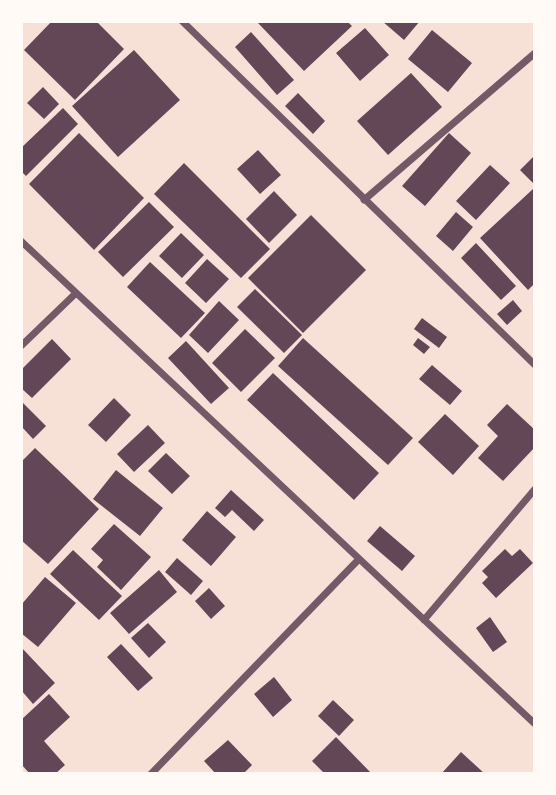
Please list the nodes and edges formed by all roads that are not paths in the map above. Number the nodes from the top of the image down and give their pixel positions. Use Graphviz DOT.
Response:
graph roads {
  1 [pos="182,21"];
  2 [pos="535,53"];
  3 [pos="364,200"];
  4 [pos="21,241"];
  5 [pos="75,294"];
  6 [pos="21,346"];
  7 [pos="535,365"];
  8 [pos="535,489"];
  9 [pos="359,559"];
  10 [pos="424,620"];
  11 [pos="535,724"];
  12 [pos="151,774"];
  1 -- 3 [label="street"];
  2 -- 3 [label="street"];
  3 -- 7 [label="street"];
  4 -- 5 [label="street"];
  5 -- 6 [label="street"];
  5 -- 9 [label="street"];
  8 -- 10 [label="street"];
  9 -- 10 [label="street"];
  9 -- 12 [label="street"];
  10 -- 11 [label="street"];
}
